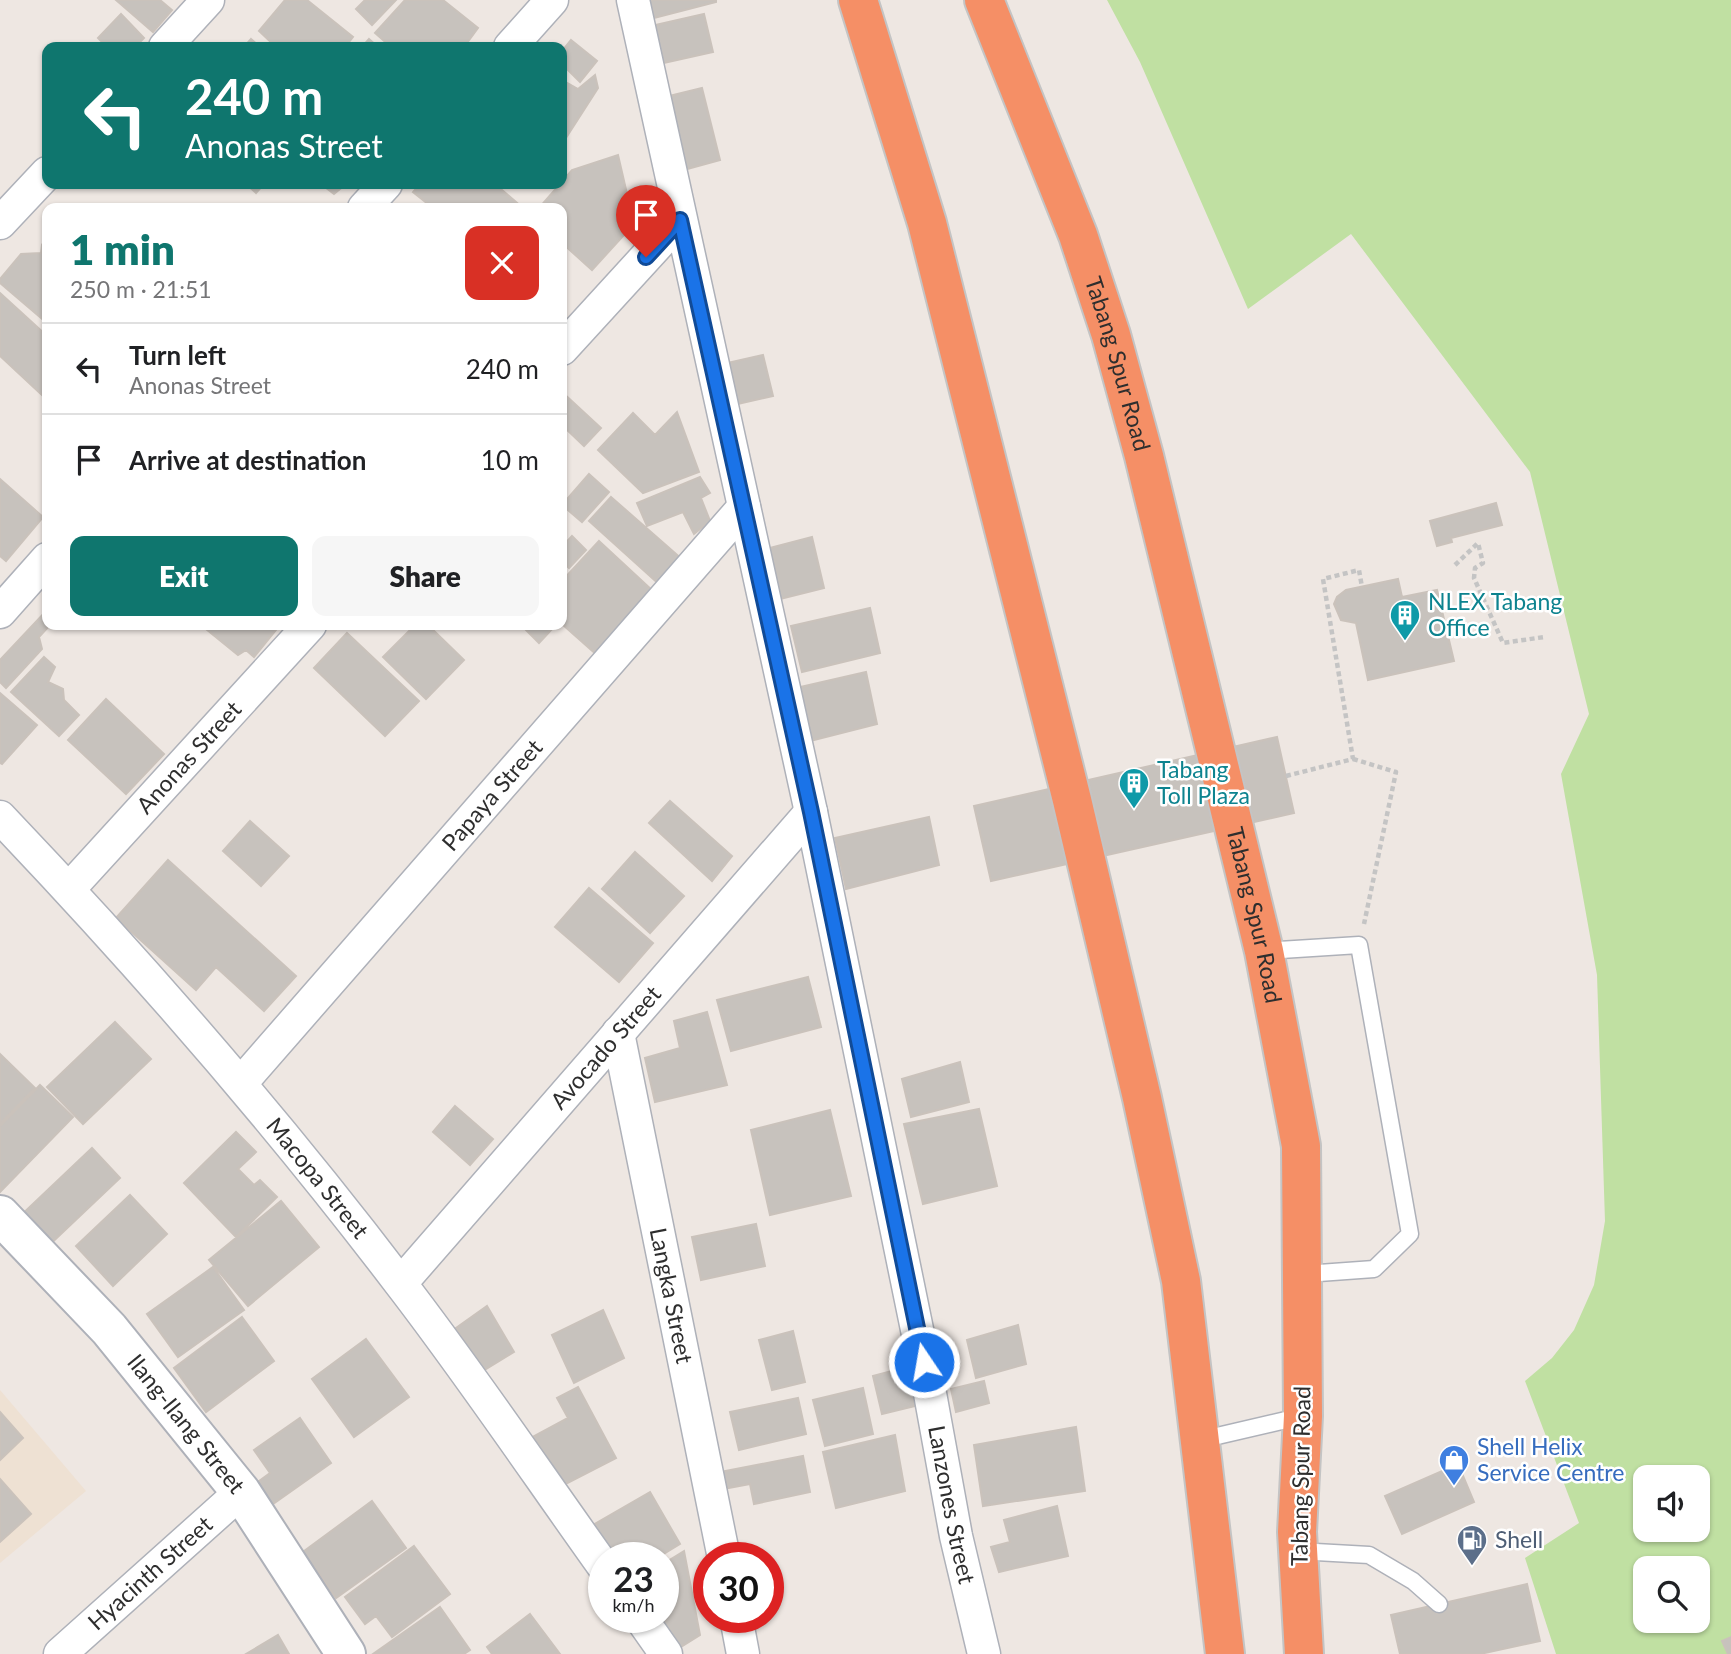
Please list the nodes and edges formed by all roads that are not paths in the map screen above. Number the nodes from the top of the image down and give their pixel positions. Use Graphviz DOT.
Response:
graph roads {
  1 [pos="208,0"];
  2 [pos="552,0"];
  3 [pos="633,0"];
  4 [pos="858,0"];
  5 [pos="984,0"];
  6 [pos="170,42"];
  7 [pos="514,42"];
  8 [pos="42,178"];
  9 [pos="381,189"];
  10 [pos="369,203"];
  11 [pos="680,220"];
  12 [pos="0,223"];
  13 [pos="567,344"];
  14 [pos="744,507"];
  15 [pos="42,565"];
  16 [pos="0,612"];
  17 [pos="305,630"];
  18 [pos="811,812"];
  19 [pos="0,817"];
  20 [pos="69,889"];
  21 [pos="1264,951"];
  22 [pos="618,1032"];
  23 [pos="241,1083"];
  24 [pos="0,1215"];
  25 [pos="1304,1274"];
  26 [pos="401,1283"];
  27 [pos="1303,1416"];
  28 [pos="1200,1440"];
  29 [pos="241,1492"];
  30 [pos="721,1542"];
  31 [pos="588,1545"];
  32 [pos="1298,1551"];
  33 [pos="1439,1604"];
  34 [pos="651,1633"];
  35 [pos="739,1633"];
  36 [pos="60,1654"];
  37 [pos="346,1654"];
  38 [pos="666,1654"];
  39 [pos="744,1654"];
  40 [pos="984,1654"];
  41 [pos="1225,1654"];
  42 [pos="1304,1654"];
  1 -- 6 [label="street"];
  2 -- 7 [label="street"];
  3 -- 11 [label="street, Lanzones Street"];
  4 -- 28 [label="highway"];
  5 -- 21 [label="highway, Tabang Spur Road"];
  8 -- 12 [label="street"];
  9 -- 10 [label="street"];
  11 -- 13 [label="street"];
  11 -- 14 [label="street, Lanzones Street"];
  14 -- 18 [label="street, Lanzones Street"];
  14 -- 23 [label="street, Papaya Street"];
  15 -- 16 [label="street"];
  17 -- 20 [label="street, Anonas Street"];
  18 -- 22 [label="street, Avocado Street"];
  18 -- 40 [label="street, Lanzones Street"];
  19 -- 20 [label="street, Macopa Street"];
  20 -- 23 [label="street, Macopa Street"];
  21 -- 25 [label="highway, Tabang Spur Road"];
  21 -- 25 [label="lane"];
  22 -- 26 [label="street, Avocado Street"];
  22 -- 30 [label="street, Langka Street"];
  23 -- 26 [label="street, Macopa Street"];
  24 -- 29 [label="street, Ilang-Ilang Street"];
  25 -- 27 [label="highway, Tabang Spur Road"];
  26 -- 31 [label="street, Macopa Street"];
  27 -- 28 [label="lane"];
  27 -- 32 [label="highway, Tabang Spur Road"];
  28 -- 41 [label="highway"];
  29 -- 36 [label="street, Hyacinth Street"];
  29 -- 37 [label="street, Ilang-Ilang Street"];
  32 -- 33 [label="lane"];
  32 -- 42 [label="highway, Tabang Spur Road"];
  34 -- 38 [label="street"];
  35 -- 39 [label="street"];
}
